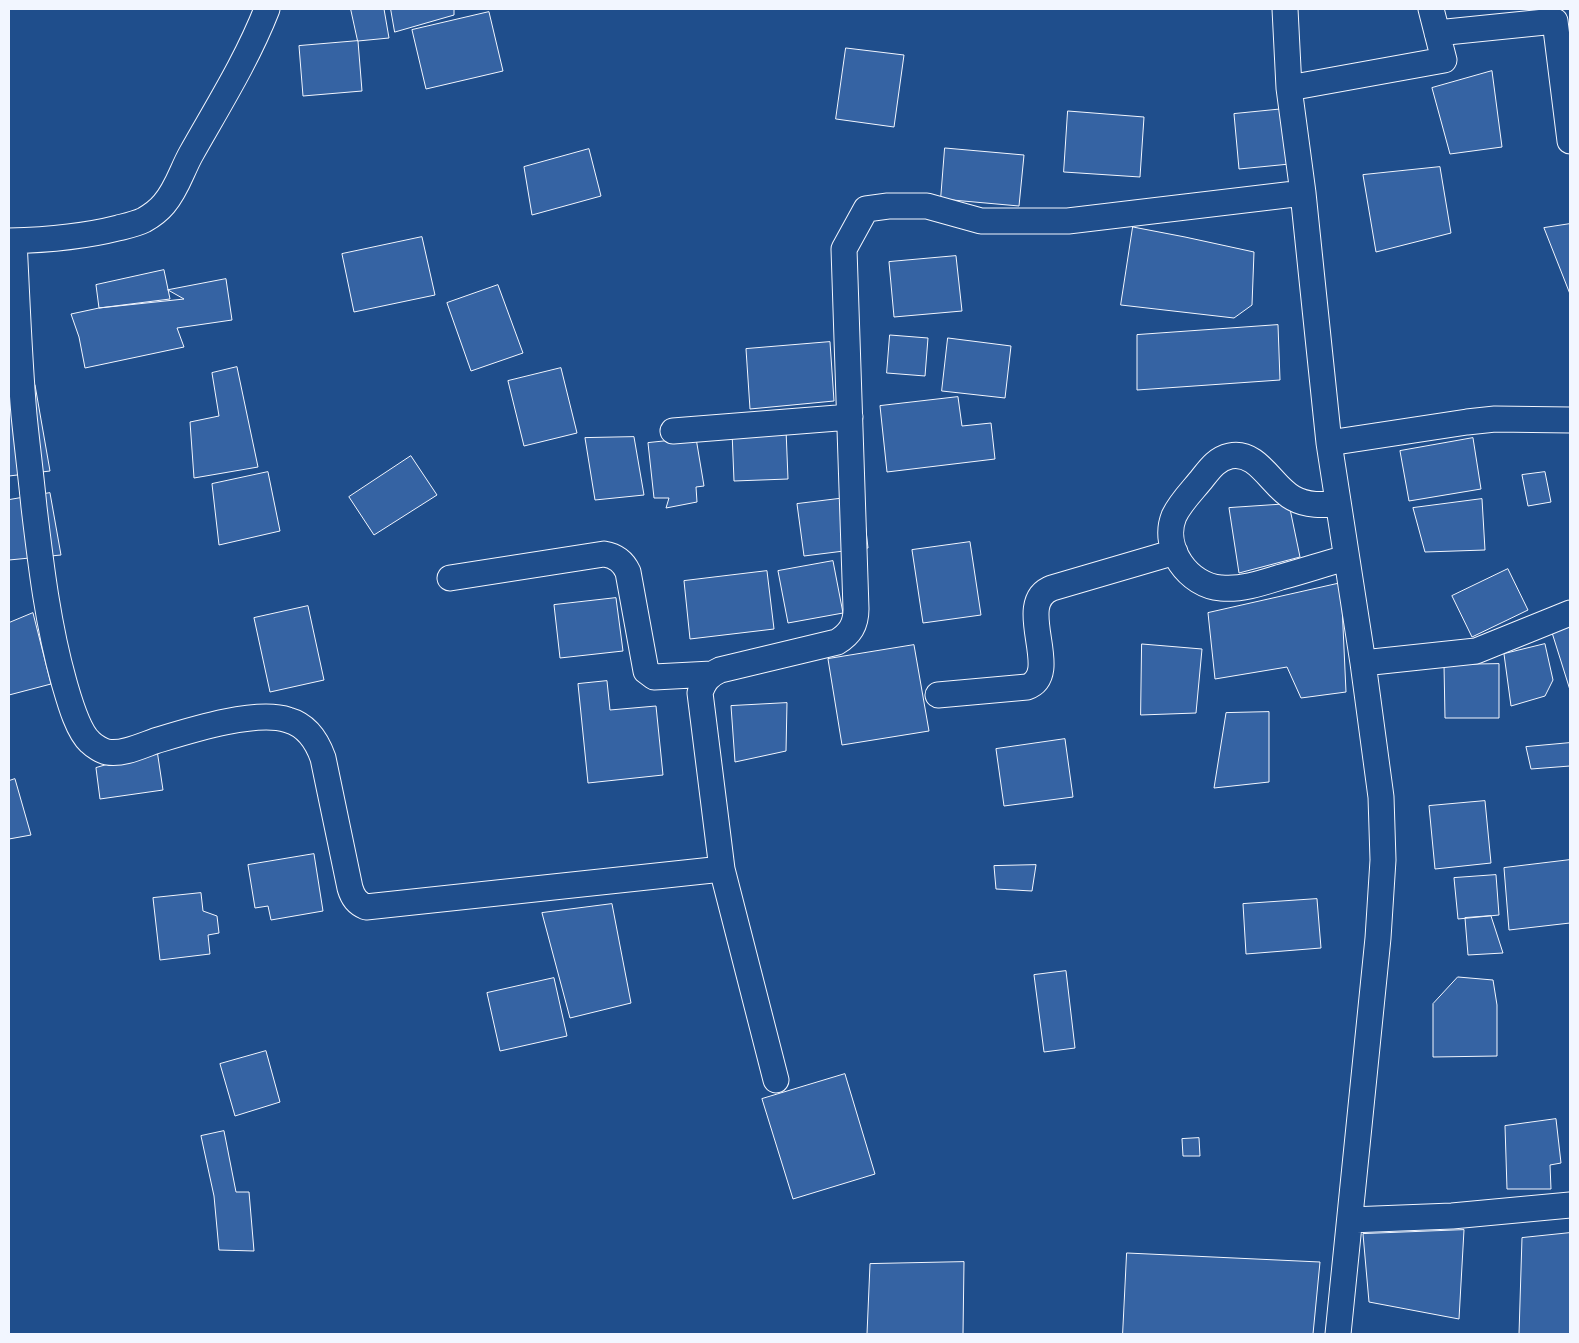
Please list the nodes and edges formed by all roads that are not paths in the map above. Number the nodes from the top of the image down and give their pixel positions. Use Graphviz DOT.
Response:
graph roads {
  1 [pos="266,9"];
  2 [pos="1284,9"];
  3 [pos="1431,9"];
  4 [pos="1563,20"];
  5 [pos="1437,33"];
  6 [pos="1289,88"];
  7 [pos="1570,141"];
  8 [pos="1303,193"];
  9 [pos="11,241"];
  10 [pos="850,417"];
  11 [pos="1570,420"];
  12 [pos="673,431"];
  13 [pos="1329,443"];
  14 [pos="1338,504"];
  15 [pos="1175,552"];
  16 [pos="1346,558"];
  17 [pos="450,578"];
  18 [pos="1570,613"];
  19 [pos="1363,663"];
  20 [pos="712,674"];
  21 [pos="938,695"];
  22 [pos="722,870"];
  23 [pos="776,1080"];
  24 [pos="1570,1205"];
  25 [pos="1350,1220"];
  26 [pos="1338,1334"];
  1 -- 9 [label="street"];
  2 -- 6 [label="street"];
  3 -- 5 [label="street"];
  4 -- 5 [label="street"];
  4 -- 7 [label="street"];
  5 -- 6 [label="street"];
  6 -- 8 [label="street"];
  8 -- 10 [label="street"];
  8 -- 13 [label="street"];
  9 -- 22 [label="street"];
  10 -- 12 [label="street"];
  10 -- 20 [label="street"];
  11 -- 13 [label="street"];
  13 -- 14 [label="street"];
  14 -- 15 [label="street"];
  14 -- 16 [label="street"];
  15 -- 16 [label="street"];
  15 -- 21 [label="street"];
  16 -- 19 [label="street"];
  17 -- 20 [label="street"];
  18 -- 19 [label="street"];
  19 -- 25 [label="street"];
  20 -- 22 [label="street"];
  22 -- 23 [label="street"];
  24 -- 25 [label="street"];
  25 -- 26 [label="street"];
}
